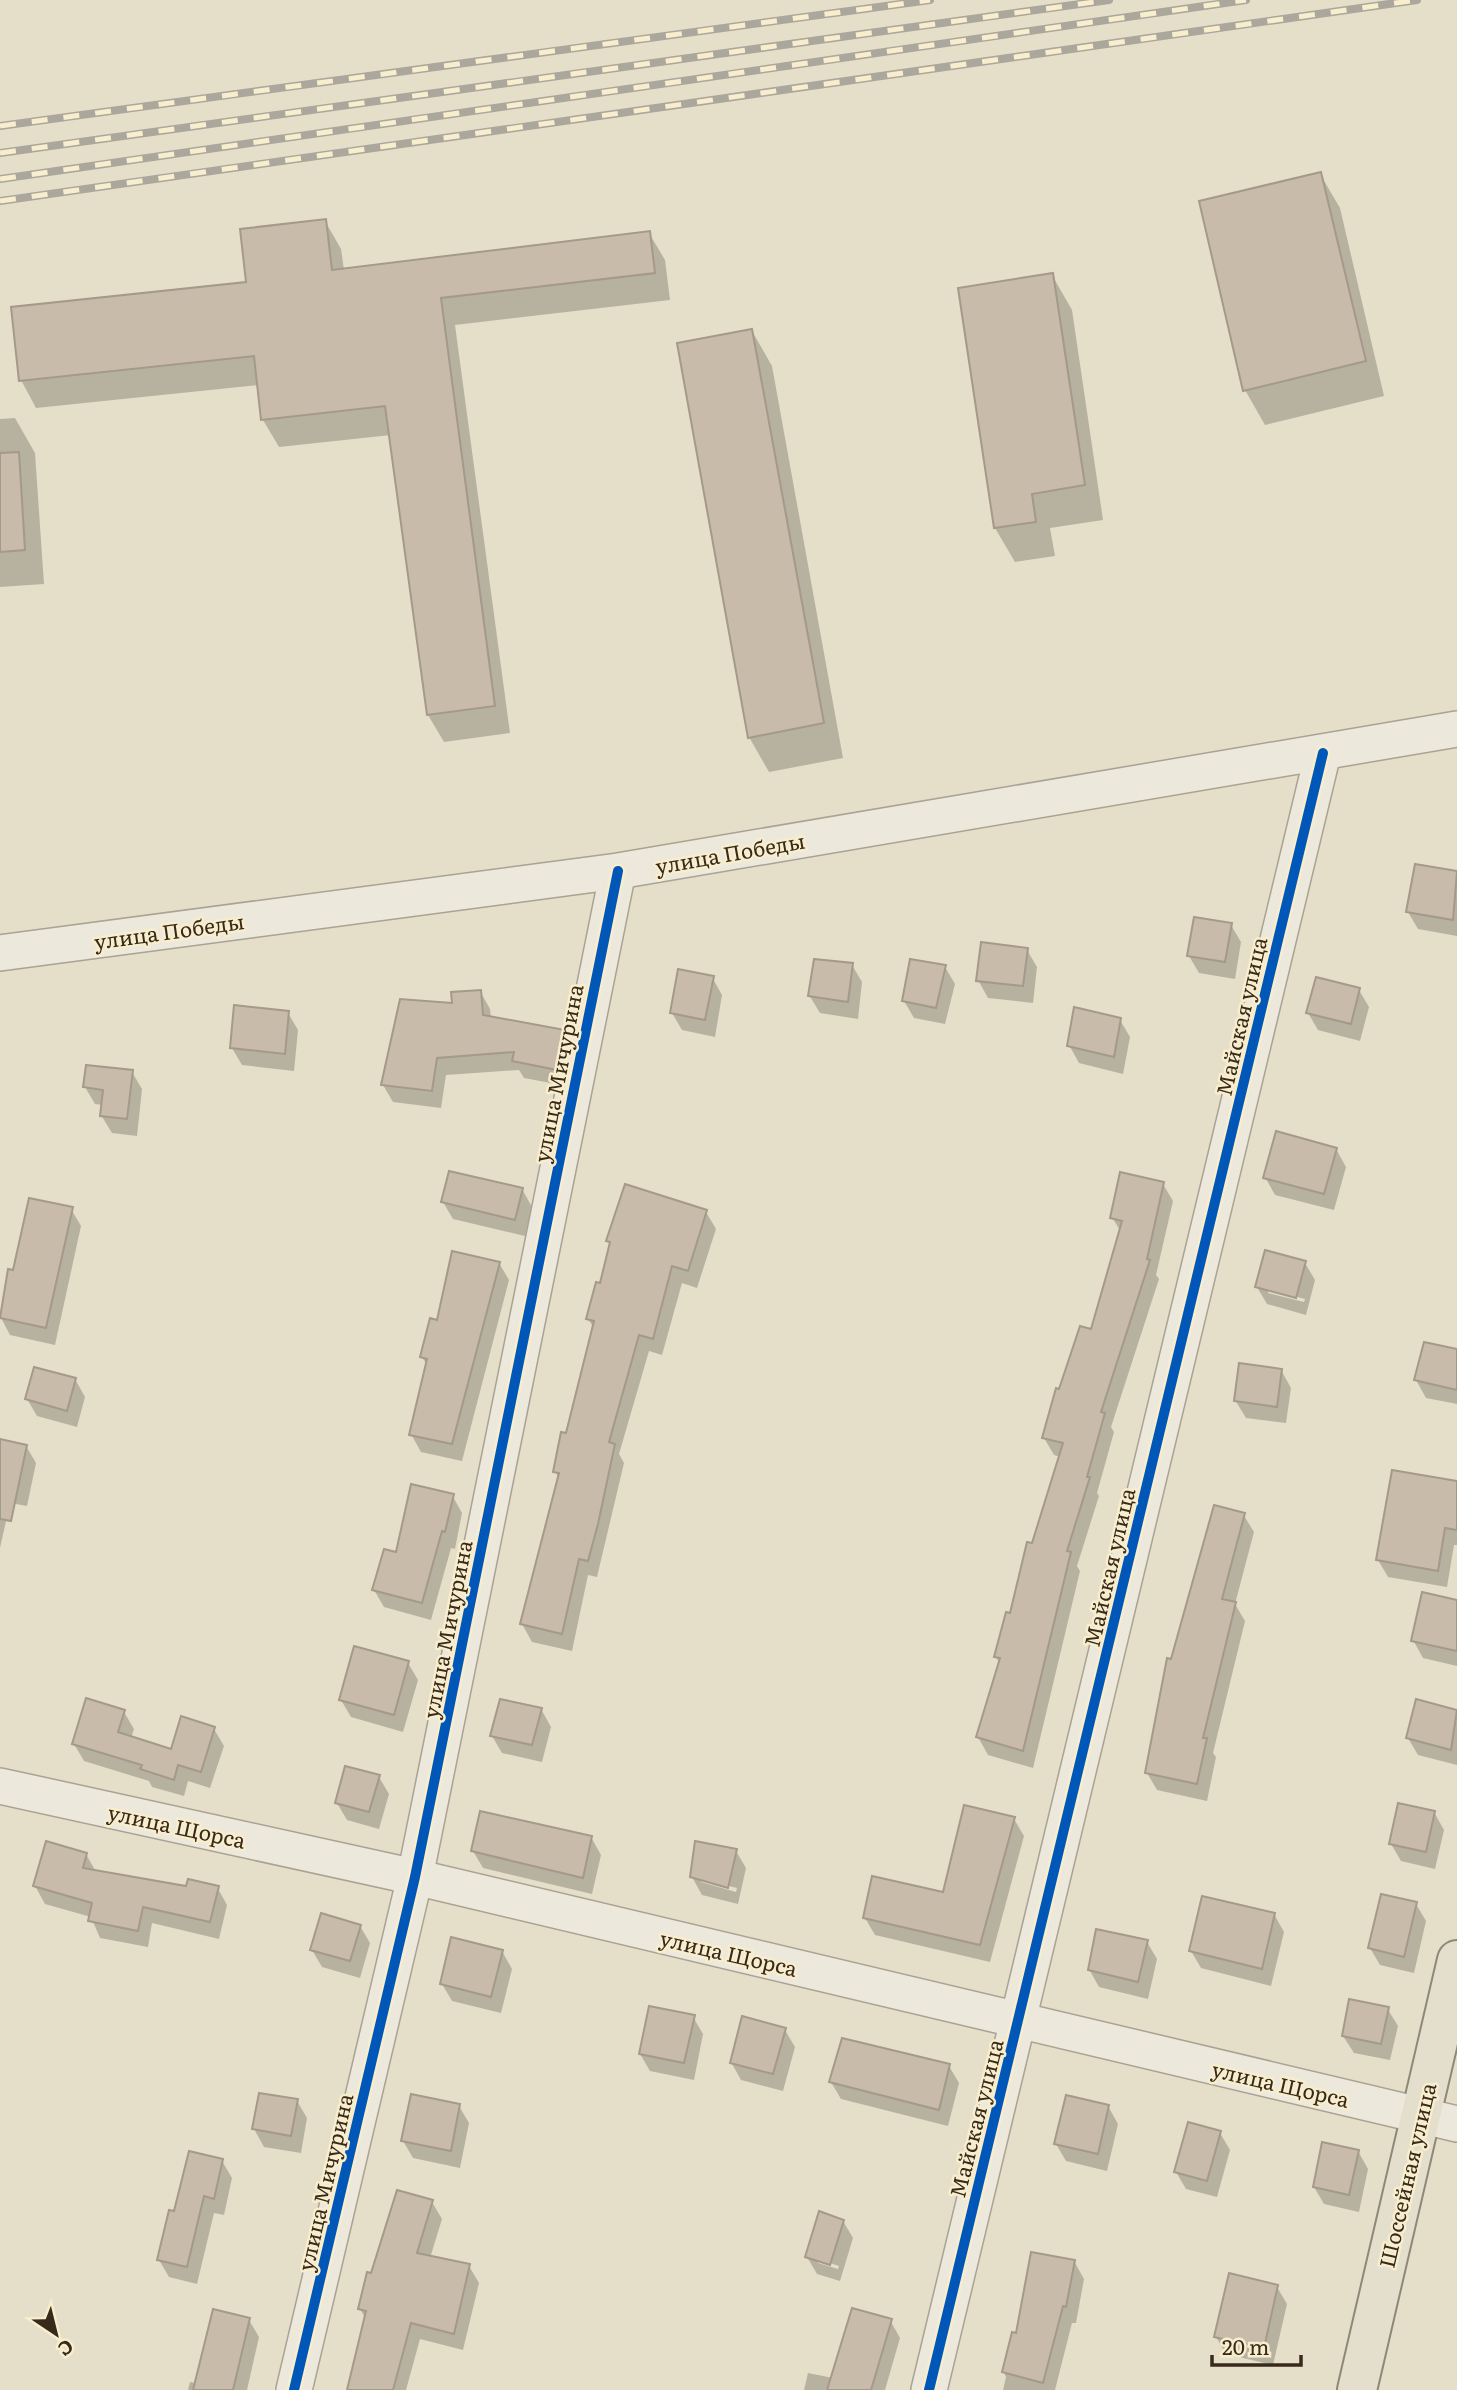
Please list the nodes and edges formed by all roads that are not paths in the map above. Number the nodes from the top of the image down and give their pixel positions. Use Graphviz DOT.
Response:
graph roads {
  1 [pos="1457,729"];
  2 [pos="1323,753"];
  3 [pos="618,871"];
  4 [pos="2,959"];
  5 [pos="0,1786"];
  6 [pos="415,1877"];
  7 [pos="1457,1960"];
  8 [pos="1018,2022"];
  9 [pos="1419,2116"];
  10 [pos="1457,2124"];
  11 [pos="294,2390"];
  12 [pos="929,2390"];
  13 [pos="1356,2390"];
  1 -- 2 [label="street, улица Победы"];
  2 -- 3 [label="street, улица Победы"];
  2 -- 8 [label="street, Майская улица"];
  3 -- 4 [label="street, улица Победы"];
  3 -- 6 [label="street, улица Мичурина"];
  5 -- 6 [label="street, улица Щорса"];
  6 -- 8 [label="street, улица Щорса"];
  6 -- 11 [label="street, улица Мичурина"];
  7 -- 9 [label="main road, Шоссейная улица"];
  8 -- 9 [label="street, улица Щорса"];
  8 -- 12 [label="street, Майская улица"];
  9 -- 10 [label="street, улица Щорса"];
  9 -- 13 [label="main road, Шоссейная улица"];
}
